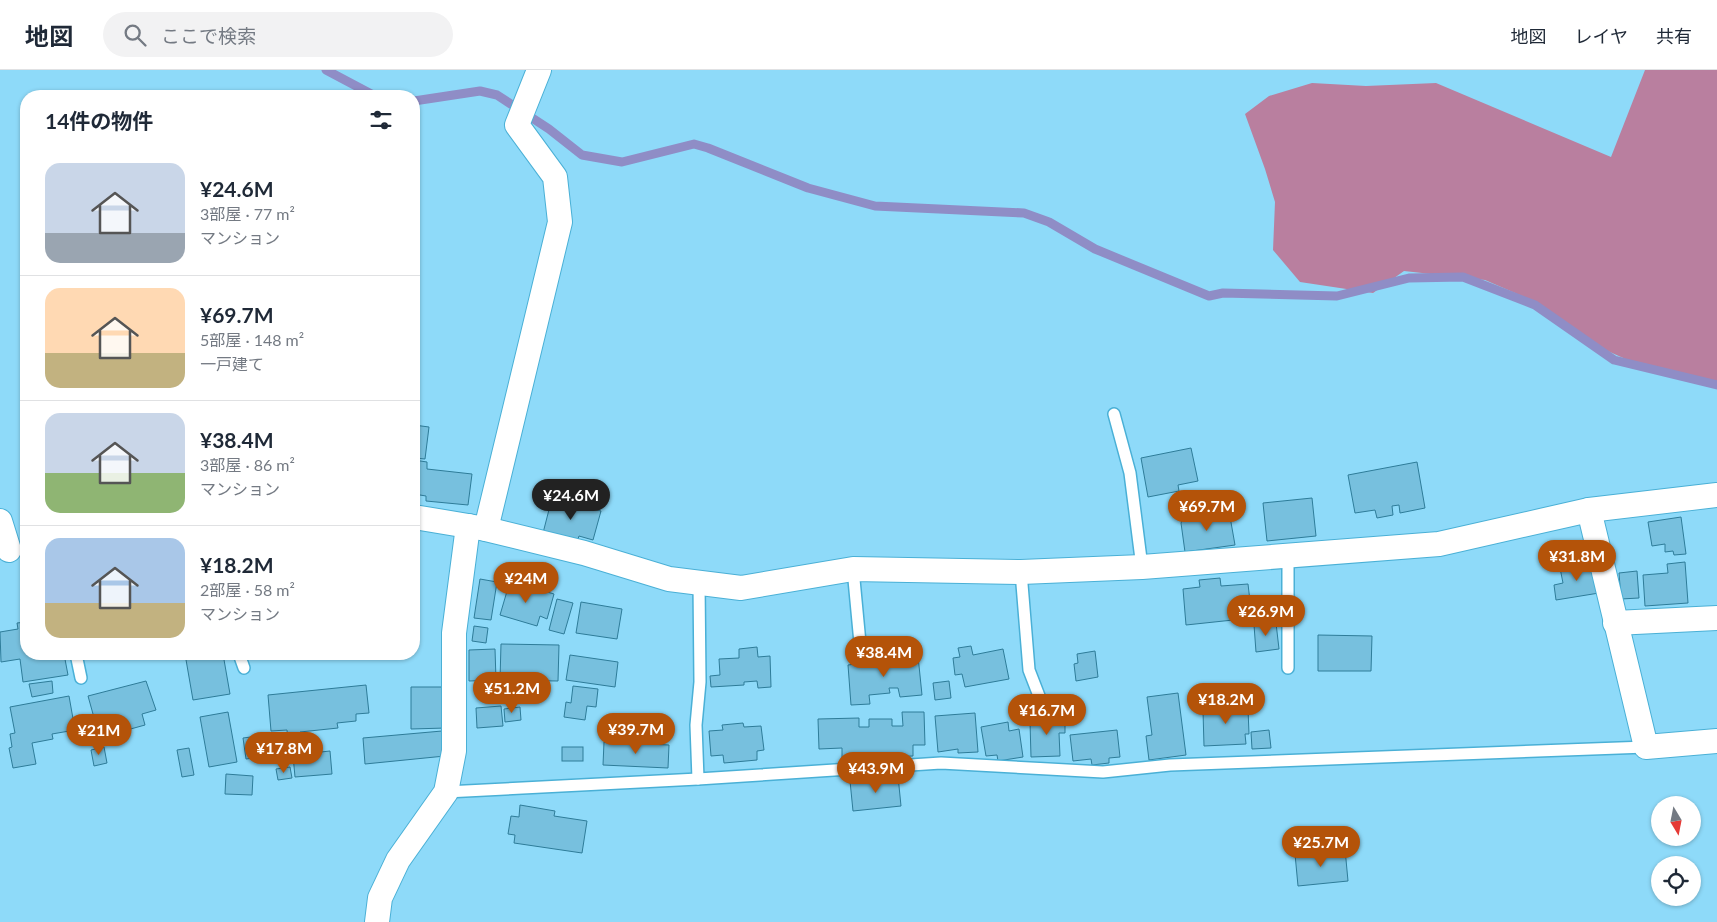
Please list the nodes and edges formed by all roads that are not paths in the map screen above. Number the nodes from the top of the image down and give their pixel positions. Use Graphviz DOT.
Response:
graph roads {
  1 [pos="539,70"];
  2 [pos="1114,414"];
  3 [pos="1717,495"];
  4 [pos="1589,510"];
  5 [pos="420,518"];
  6 [pos="0,521"];
  7 [pos="477,528"];
  8 [pos="12,549"];
  9 [pos="1288,555"];
  10 [pos="1142,568"];
  11 [pos="853,569"];
  12 [pos="1021,572"];
  13 [pos="699,582"];
  14 [pos="1717,618"];
  15 [pos="1615,623"];
  16 [pos="860,643"];
  17 [pos="77,660"];
  18 [pos="241,660"];
  19 [pos="244,668"];
  20 [pos="1288,668"];
  21 [pos="81,678"];
  22 [pos="1041,702"];
  23 [pos="1717,741"];
  24 [pos="1646,747"];
  25 [pos="698,779"];
  26 [pos="446,792"];
  27 [pos="378,922"];
  1 -- 7 [label="street"];
  2 -- 10 [label="lane"];
  3 -- 4 [label="street"];
  4 -- 9 [label="street"];
  4 -- 15 [label="street"];
  5 -- 7 [label="street"];
  6 -- 8 [label="street"];
  7 -- 13 [label="street"];
  7 -- 26 [label="street"];
  9 -- 10 [label="street"];
  9 -- 20 [label="lane"];
  10 -- 12 [label="street"];
  11 -- 12 [label="street"];
  11 -- 13 [label="street"];
  11 -- 16 [label="lane"];
  12 -- 22 [label="lane"];
  13 -- 25 [label="lane"];
  14 -- 15 [label="street"];
  15 -- 24 [label="street"];
  17 -- 21 [label="lane"];
  18 -- 19 [label="lane"];
  23 -- 24 [label="street"];
  24 -- 25 [label="lane"];
  25 -- 26 [label="lane"];
  26 -- 27 [label="street"];
}
